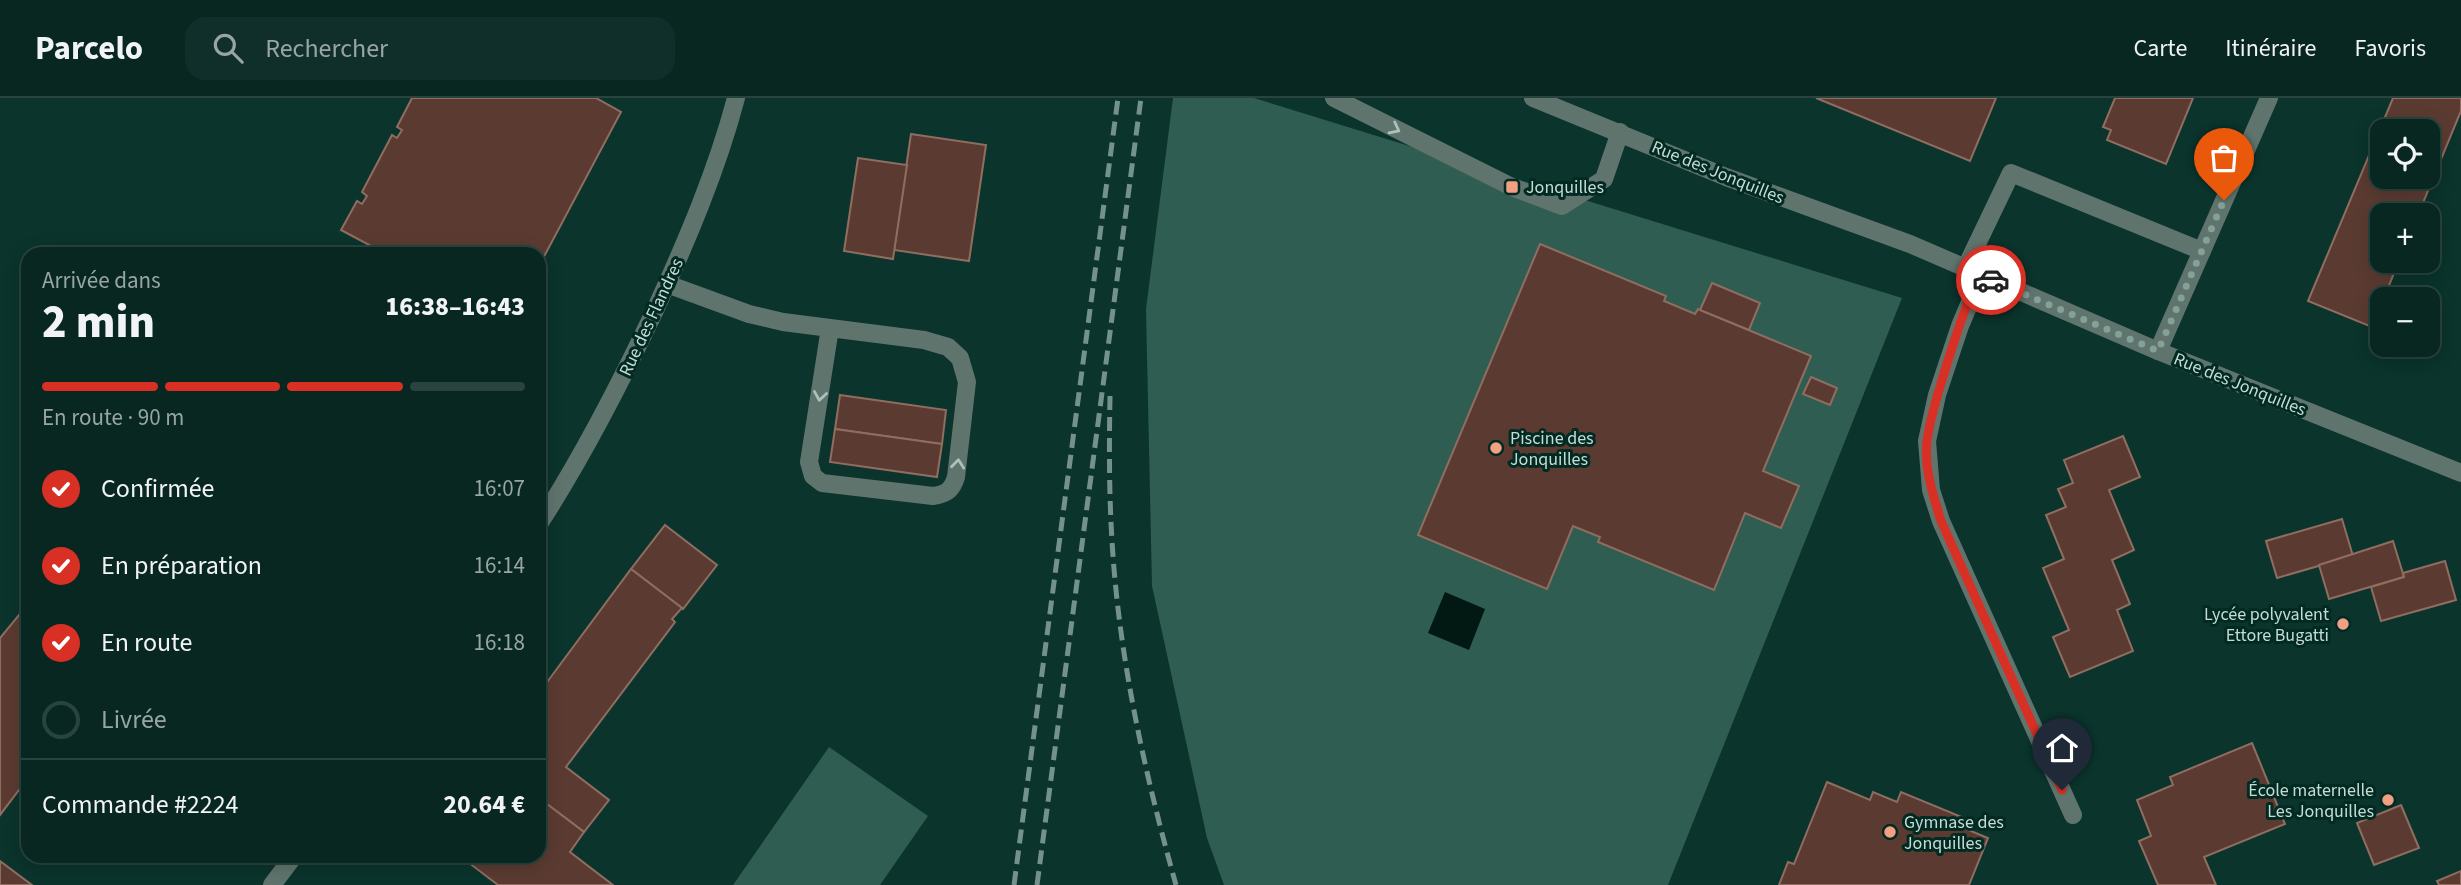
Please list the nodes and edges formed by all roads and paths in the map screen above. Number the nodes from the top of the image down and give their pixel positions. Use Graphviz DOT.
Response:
graph roads {
  1 [pos="736,98"];
  2 [pos="1334,98"];
  3 [pos="1533,98"];
  4 [pos="2269,98"];
  5 [pos="1620,132"];
  6 [pos="2202,251"];
  7 [pos="1973,272"];
  8 [pos="667,284"];
  9 [pos="830,328"];
  10 [pos="2158,351"];
  11 [pos="2461,473"];
  12 [pos="546,513"];
  13 [pos="2073,815"];
  14 [pos="289,863"];
  15 [pos="272,885"];
  1 -- 8 [label="street, Rue des Flandres"];
  2 -- 5 [label="street, one-way"];
  3 -- 5 [label="street, Rue des Jonquilles"];
  4 -- 6 [label="street"];
  5 -- 7 [label="street, Rue des Jonquilles"];
  6 -- 7 [label="street"];
  6 -- 10 [label="street"];
  7 -- 10 [label="street, Rue des Jonquilles"];
  7 -- 13 [label="street"];
  8 -- 9 [label="street"];
  8 -- 12 [label="street, Rue des Flandres"];
  9 -- 9 [label="street, one-way"];
  10 -- 11 [label="street, Rue des Jonquilles"];
  14 -- 15 [label="street"];
}
